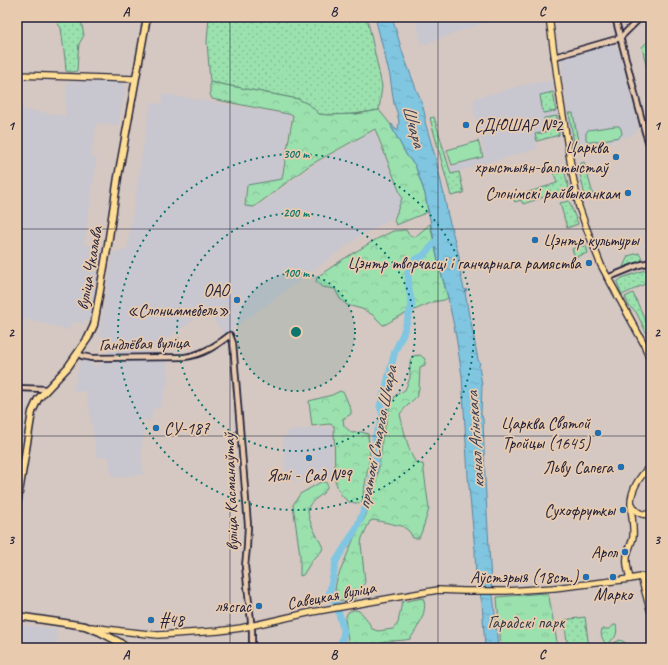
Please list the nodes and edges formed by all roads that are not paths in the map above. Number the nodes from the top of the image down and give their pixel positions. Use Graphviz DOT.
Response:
graph roads {
  1 [pos="147,17"];
  2 [pos="550,17"];
  3 [pos="615,17"];
  4 [pos="641,17"];
  5 [pos="620,38"];
  6 [pos="554,57"];
  7 [pos="17,75"];
  8 [pos="135,79"];
  9 [pos="651,150"];
  10 [pos="651,262"];
  11 [pos="607,278"];
  12 [pos="230,335"];
  13 [pos="78,353"];
  14 [pos="651,363"];
  15 [pos="17,388"];
  16 [pos="47,389"];
  17 [pos="651,465"];
  18 [pos="631,502"];
  19 [pos="17,505"];
  20 [pos="651,514"];
  21 [pos="651,575"];
  22 [pos="641,577"];
  23 [pos="630,579"];
  24 [pos="651,613"];
  25 [pos="17,616"];
  26 [pos="251,625"];
  27 [pos="85,626"];
  28 [pos="121,631"];
  29 [pos="119,642"];
  30 [pos="127,648"];
  31 [pos="252,648"];
  1 -- 8 [label="highway, вуліца Чкалава"];
  2 -- 6 [label="main road"];
  3 -- 5 [label="street"];
  4 -- 5 [label="street"];
  5 -- 6 [label="street"];
  5 -- 9 [label="street"];
  6 -- 11 [label="main road"];
  7 -- 8 [label="main road"];
  8 -- 13 [label="highway, вуліца Чкалава"];
  10 -- 11 [label="street"];
  11 -- 14 [label="main road"];
  12 -- 13 [label="street, Гандлёвая вуліца"];
  12 -- 26 [label="street, вуліца Касманаўтаў"];
  13 -- 16 [label="highway, вуліца Чкалава"];
  15 -- 16 [label="street"];
  16 -- 19 [label="highway, вуліца Чкалава"];
  17 -- 18 [label="main road"];
  18 -- 20 [label="main road"];
  18 -- 23 [label="main road"];
  21 -- 22 [label="main road, Савецкая вуліца"];
  22 -- 23 [label="main road, Савецкая вуліца"];
  22 -- 24 [label="main road"];
  23 -- 26 [label="main road, Савецкая вуліца"];
  25 -- 27 [label="highway, Савецкая вуліца"];
  26 -- 28 [label="main road, Савецкая вуліца"];
  26 -- 31 [label="street, вуліца Касманаўтаў"];
  27 -- 28 [label="main road, Савецкая вуліца"];
  27 -- 29 [label="highway"];
  28 -- 29 [label="main road"];
  29 -- 30 [label="highway"];
}
